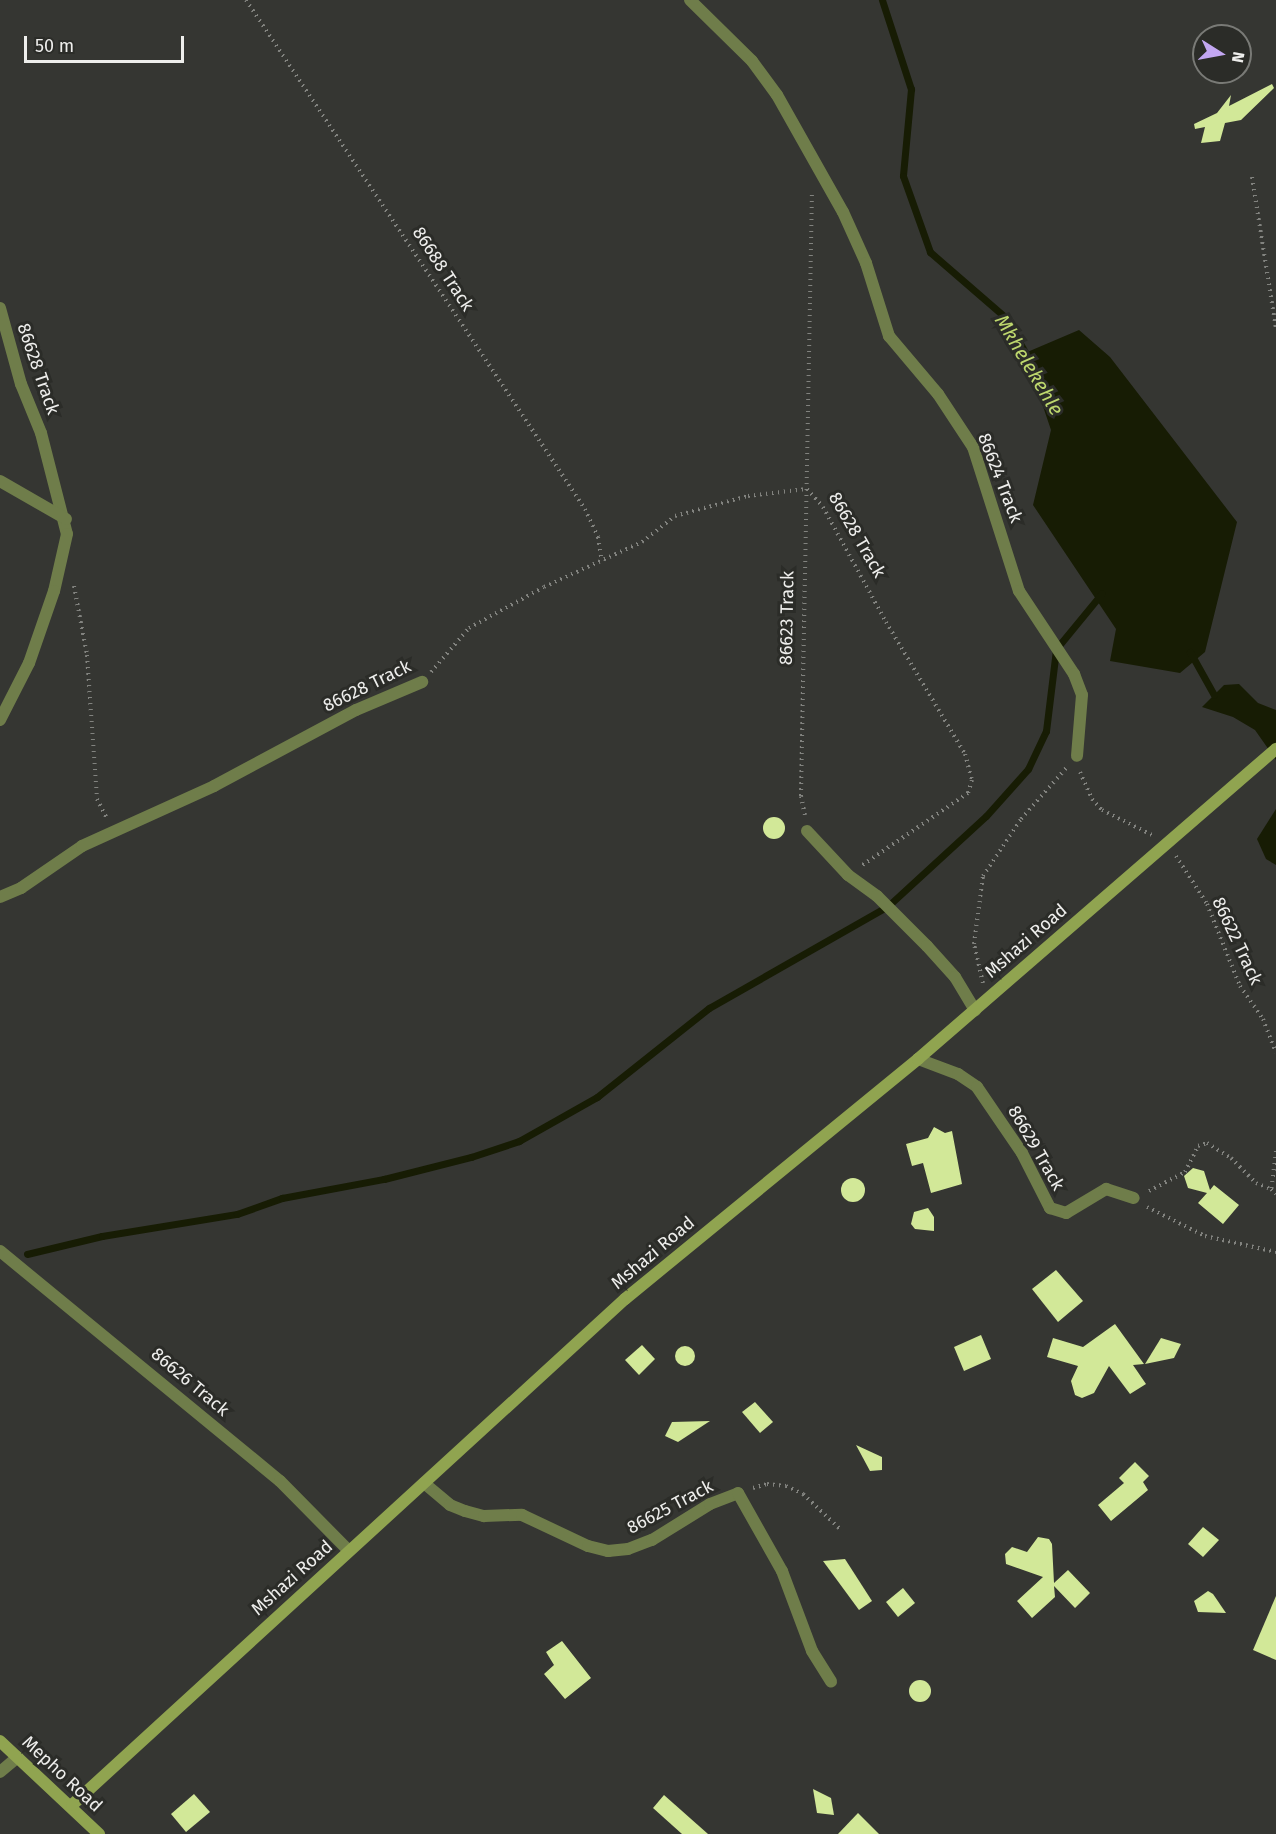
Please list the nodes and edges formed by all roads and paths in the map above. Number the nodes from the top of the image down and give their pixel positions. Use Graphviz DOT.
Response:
graph roads {
  1 [pos="246,0"];
  2 [pos="690,0"];
  3 [pos="812,159"];
  4 [pos="1252,177"];
  5 [pos="0,308"];
  6 [pos="1276,328"];
  7 [pos="0,481"];
  8 [pos="807,489"];
  9 [pos="66,519"];
  10 [pos="602,561"];
  11 [pos="72,580"];
  12 [pos="422,682"];
  13 [pos="0,720"];
  14 [pos="1276,749"];
  15 [pos="1077,756"];
  16 [pos="807,831"];
  17 [pos="106,836"];
  18 [pos="1168,842"];
  19 [pos="848,875"];
  20 [pos="0,897"];
  21 [pos="987,999"];
  22 [pos="975,1010"];
  23 [pos="1276,1053"];
  24 [pos="918,1059"];
  25 [pos="1276,1151"];
  26 [pos="1270,1189"];
  27 [pos="1276,1194"];
  28 [pos="1134,1198"];
  29 [pos="0,1251"];
  30 [pos="1276,1252"];
  31 [pos="424,1483"];
  32 [pos="738,1493"];
  33 [pos="840,1529"];
  34 [pos="349,1551"];
  35 [pos="831,1682"];
  36 [pos="0,1741"];
  37 [pos="18,1756"];
  38 [pos="0,1772"];
  39 [pos="72,1805"];
  40 [pos="99,1834"];
  1 -- 10 [label="path, 86688 Track"];
  2 -- 3 [label="street, 86624 Track"];
  3 -- 8 [label="path, 86623 Track"];
  3 -- 15 [label="street, 86624 Track"];
  4 -- 6 [label="path"];
  5 -- 9 [label="street, 86628 Track"];
  7 -- 9 [label="street"];
  8 -- 10 [label="path, 86628 Track"];
  8 -- 16 [label="path, 86623 Track"];
  8 -- 19 [label="path, 86628 Track"];
  9 -- 13 [label="street, 86628 Track"];
  10 -- 12 [label="path, 86628 Track"];
  11 -- 17 [label="path"];
  12 -- 17 [label="street, 86628 Track"];
  14 -- 18 [label="street, Mshazi Road"];
  15 -- 18 [label="path"];
  15 -- 21 [label="path"];
  16 -- 19 [label="street"];
  17 -- 20 [label="street, 86628 Track"];
  18 -- 21 [label="street, Mshazi Road"];
  18 -- 23 [label="path, 86622 Track"];
  19 -- 22 [label="street"];
  21 -- 22 [label="street, Mshazi Road"];
  22 -- 24 [label="street, Mshazi Road"];
  24 -- 28 [label="street, 86629 Track"];
  24 -- 31 [label="street, Mshazi Road"];
  25 -- 26 [label="path"];
  26 -- 27 [label="path"];
  26 -- 28 [label="path"];
  28 -- 30 [label="path"];
  29 -- 34 [label="street, 86626 Track"];
  31 -- 32 [label="street, 86625 Track"];
  31 -- 34 [label="street, Mshazi Road"];
  32 -- 33 [label="path"];
  32 -- 35 [label="street, 86625 Track"];
  34 -- 39 [label="street, Mshazi Road"];
  36 -- 37 [label="street, Mepho Road"];
  37 -- 38 [label="street"];
  37 -- 39 [label="street, Mepho Road"];
  39 -- 40 [label="street, Mepho Road"];
}
